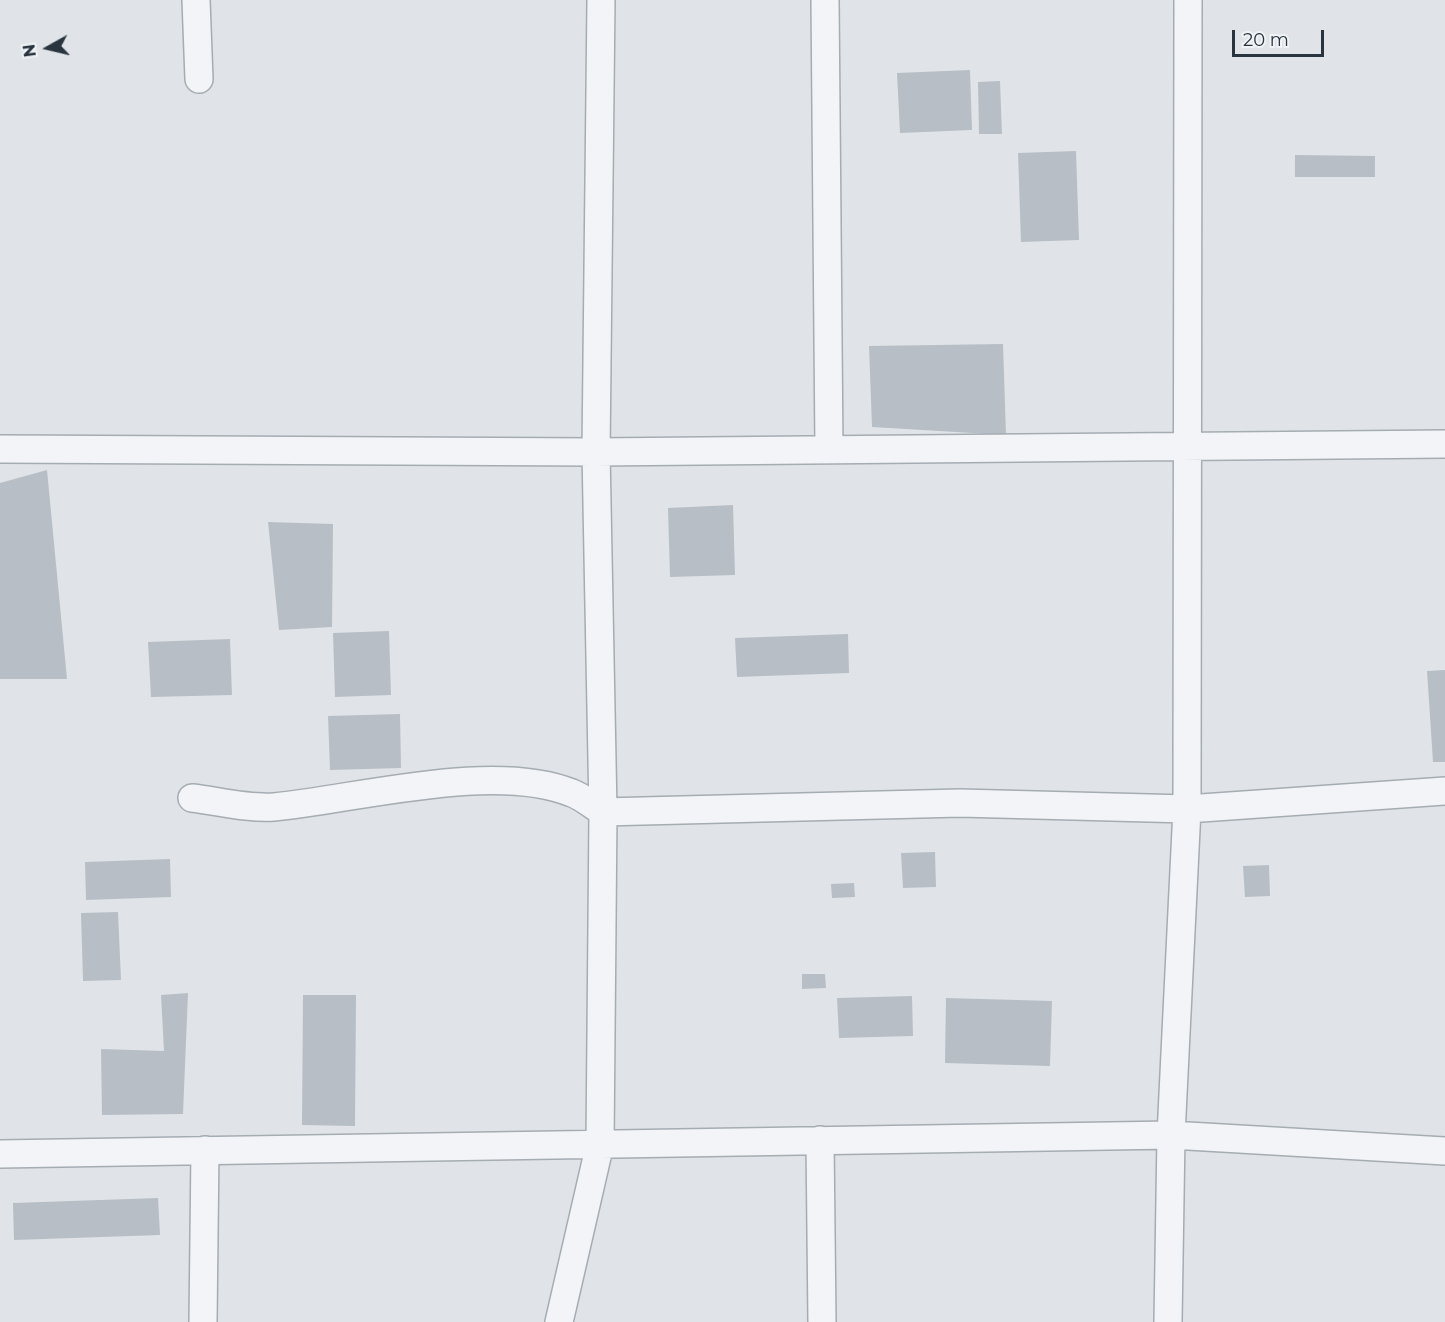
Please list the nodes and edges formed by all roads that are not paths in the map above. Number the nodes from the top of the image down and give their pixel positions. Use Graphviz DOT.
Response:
graph roads {
  1 [pos="196,0"];
  2 [pos="601,0"];
  3 [pos="825,0"];
  4 [pos="1188,0"];
  5 [pos="199,79"];
  6 [pos="1445,444"];
  7 [pos="1186,448"];
  8 [pos="0,449"];
  9 [pos="829,450"];
  10 [pos="596,452"];
  11 [pos="1445,791"];
  12 [pos="192,798"];
  13 [pos="1187,808"];
  14 [pos="603,812"];
  15 [pos="1171,1135"];
  16 [pos="820,1140"];
  17 [pos="600,1144"];
  18 [pos="205,1150"];
  19 [pos="1445,1151"];
  20 [pos="0,1154"];
  21 [pos="203,1322"];
  22 [pos="559,1322"];
  23 [pos="822,1322"];
  24 [pos="1168,1322"];
  1 -- 5 [label="street"];
  2 -- 10 [label="street"];
  3 -- 9 [label="street"];
  4 -- 7 [label="street"];
  6 -- 7 [label="street"];
  7 -- 9 [label="street"];
  7 -- 13 [label="street"];
  8 -- 10 [label="street"];
  9 -- 10 [label="street"];
  10 -- 14 [label="street"];
  11 -- 13 [label="street"];
  12 -- 14 [label="street"];
  13 -- 14 [label="street"];
  13 -- 15 [label="street"];
  14 -- 17 [label="street"];
  15 -- 16 [label="street"];
  15 -- 19 [label="street"];
  15 -- 24 [label="street"];
  16 -- 17 [label="street"];
  16 -- 23 [label="street"];
  17 -- 18 [label="street"];
  17 -- 22 [label="street"];
  18 -- 20 [label="street"];
  18 -- 21 [label="street"];
}
